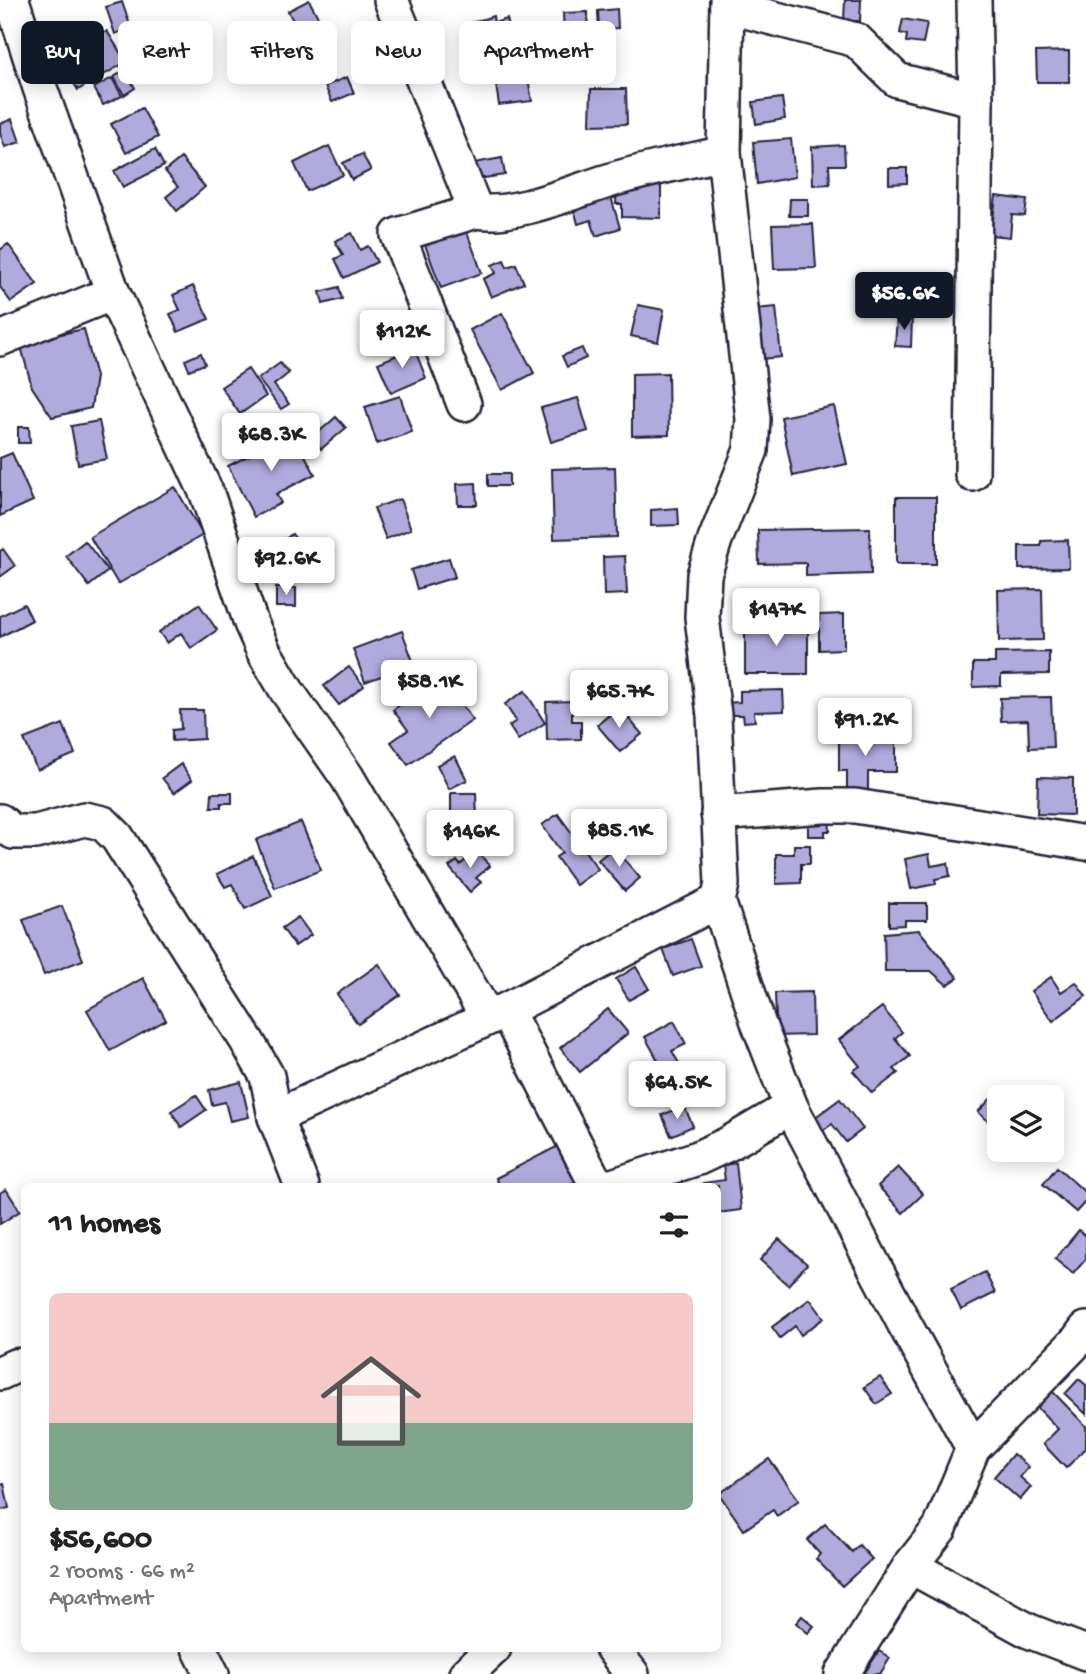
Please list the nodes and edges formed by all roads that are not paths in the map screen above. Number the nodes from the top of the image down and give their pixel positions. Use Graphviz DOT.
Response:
graph roads {
  1 [pos="12,0"];
  2 [pos="391,0"];
  3 [pos="974,0"];
  4 [pos="727,3"];
  5 [pos="976,100"];
  6 [pos="724,153"];
  7 [pos="476,211"];
  8 [pos="113,293"];
  9 [pos="0,339"];
  10 [pos="464,404"];
  11 [pos="972,474"];
  12 [pos="718,814"];
  13 [pos="0,821"];
  14 [pos="1086,843"];
  15 [pos="718,901"];
  16 [pos="497,1014"];
  17 [pos="791,1107"];
  18 [pos="275,1117"];
  19 [pos="301,1183"];
  20 [pos="598,1183"];
  21 [pos="621,1183"];
  22 [pos="1086,1329"];
  23 [pos="21,1366"];
  24 [pos="0,1373"];
  25 [pos="973,1448"];
  26 [pos="910,1566"];
  27 [pos="201,1652"];
  28 [pos="490,1652"];
  29 [pos="615,1652"];
  30 [pos="1086,1653"];
  31 [pos="212,1674"];
  32 [pos="466,1674"];
  33 [pos="632,1674"];
  34 [pos="842,1674"];
  1 -- 8 [label="street"];
  2 -- 7 [label="street"];
  3 -- 5 [label="street"];
  4 -- 5 [label="street"];
  4 -- 6 [label="street"];
  5 -- 11 [label="street"];
  6 -- 7 [label="street"];
  6 -- 12 [label="street"];
  7 -- 10 [label="street"];
  8 -- 9 [label="street"];
  8 -- 16 [label="street"];
  12 -- 14 [label="street"];
  12 -- 15 [label="street"];
  13 -- 18 [label="street"];
  15 -- 16 [label="street"];
  15 -- 17 [label="street"];
  16 -- 18 [label="street"];
  16 -- 20 [label="street"];
  17 -- 21 [label="street"];
  17 -- 25 [label="street"];
  18 -- 19 [label="street"];
  22 -- 25 [label="street"];
  23 -- 24 [label="street"];
  25 -- 26 [label="street"];
  26 -- 30 [label="street"];
  26 -- 34 [label="street"];
  27 -- 31 [label="street"];
  28 -- 32 [label="street"];
  29 -- 33 [label="street"];
}
